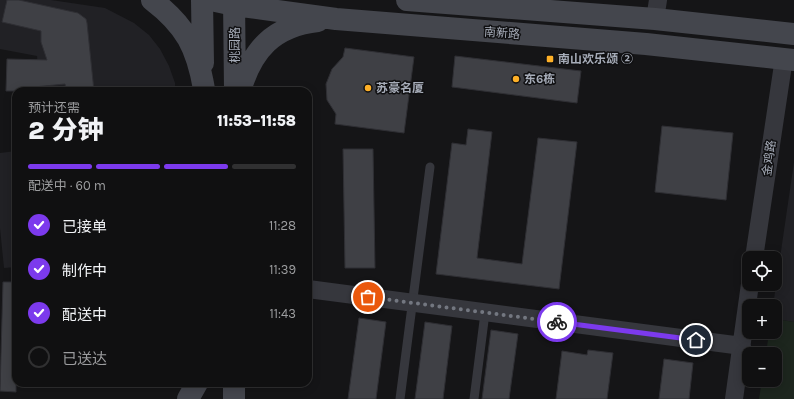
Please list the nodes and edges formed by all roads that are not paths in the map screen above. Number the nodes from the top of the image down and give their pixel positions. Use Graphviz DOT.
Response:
graph roads {
  1 [pos="152,0"];
  2 [pos="202,0"];
  3 [pos="211,0"];
  4 [pos="407,0"];
  5 [pos="234,3"];
  6 [pos="656,9"];
  7 [pos="336,19"];
  8 [pos="794,34"];
  9 [pos="789,59"];
  10 [pos="203,87"];
  11 [pos="204,87"];
  12 [pos="235,87"];
  13 [pos="241,87"];
  14 [pos="430,167"];
  15 [pos="755,251"];
  16 [pos="312,290"];
  17 [pos="749,291"];
  18 [pos="412,303"];
  19 [pos="485,312"];
  20 [pos="742,346"];
  21 [pos="195,387"];
  22 [pos="203,387"];
  23 [pos="234,387"];
  24 [pos="188,399"];
  25 [pos="203,399"];
  26 [pos="234,399"];
  27 [pos="400,399"];
  28 [pos="474,399"];
  29 [pos="734,399"];
  1 -- 10 [label="main road"];
  2 -- 11 [label="main road"];
  3 -- 5 [label="main road, 南新路"];
  4 -- 6 [label="main road"];
  5 -- 7 [label="main road, 南新路"];
  5 -- 12 [label="main road, 桃园路"];
  6 -- 8 [label="main road"];
  7 -- 9 [label="main road, 南新路"];
  7 -- 13 [label="main road"];
  9 -- 15 [label="street, 金鸡路"];
  14 -- 18 [label="lane"];
  16 -- 18 [label="street"];
  17 -- 20 [label="street"];
  18 -- 19 [label="street"];
  18 -- 27 [label="lane"];
  19 -- 20 [label="street"];
  19 -- 28 [label="lane"];
  20 -- 29 [label="street"];
  21 -- 24 [label="main road"];
  22 -- 25 [label="main road"];
  23 -- 26 [label="main road"];
}
